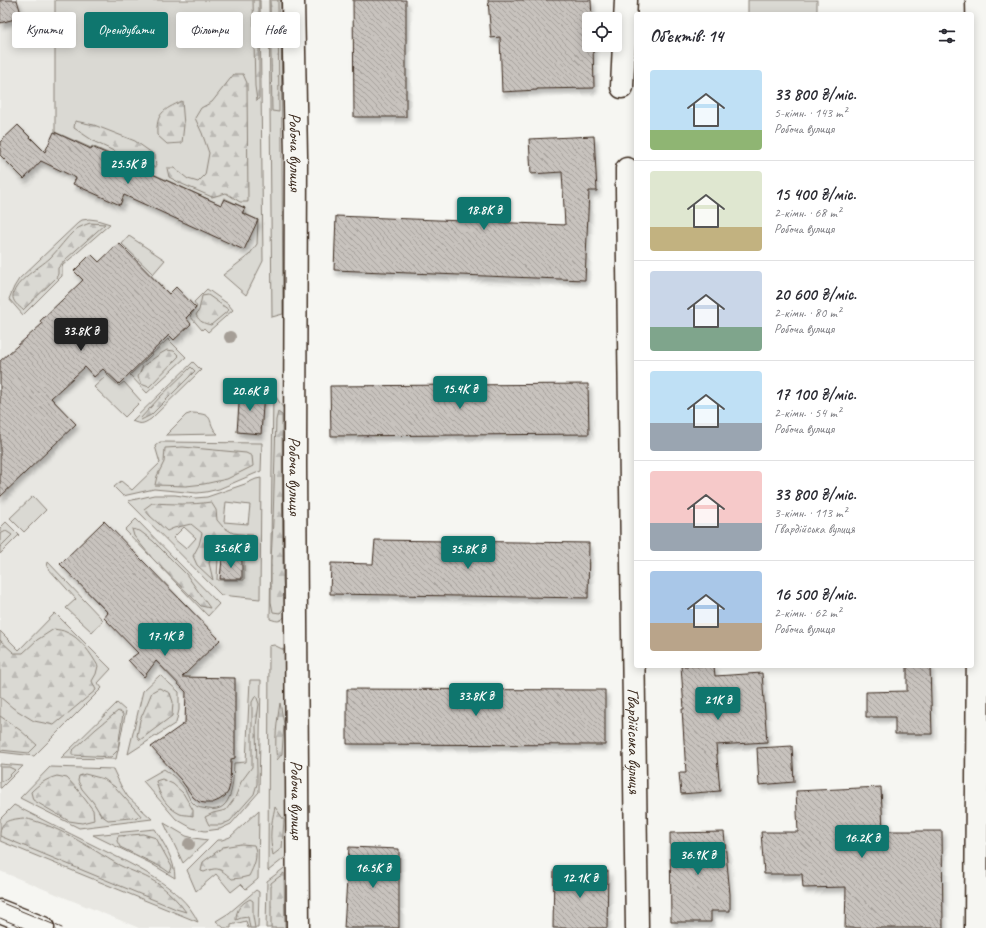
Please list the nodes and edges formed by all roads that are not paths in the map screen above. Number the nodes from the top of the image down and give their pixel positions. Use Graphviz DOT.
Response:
graph roads {
  1 [pos="293,0"];
  2 [pos="626,0"];
  3 [pos="976,0"];
  4 [pos="622,86"];
  5 [pos="627,169"];
  6 [pos="975,578"];
  7 [pos="634,579"];
  8 [pos="635,668"];
  9 [pos="0,910"];
  10 [pos="43,928"];
  11 [pos="298,928"];
  12 [pos="637,928"];
  13 [pos="976,928"];
  1 -- 11 [label="street, Робоча вулиця"];
  2 -- 4 [label="street"];
  3 -- 6 [label="street"];
  5 -- 7 [label="street, Гвардійська вулиця"];
  6 -- 13 [label="street"];
  8 -- 12 [label="street, Гвардійська вулиця"];
  9 -- 10 [label="street"];
}
